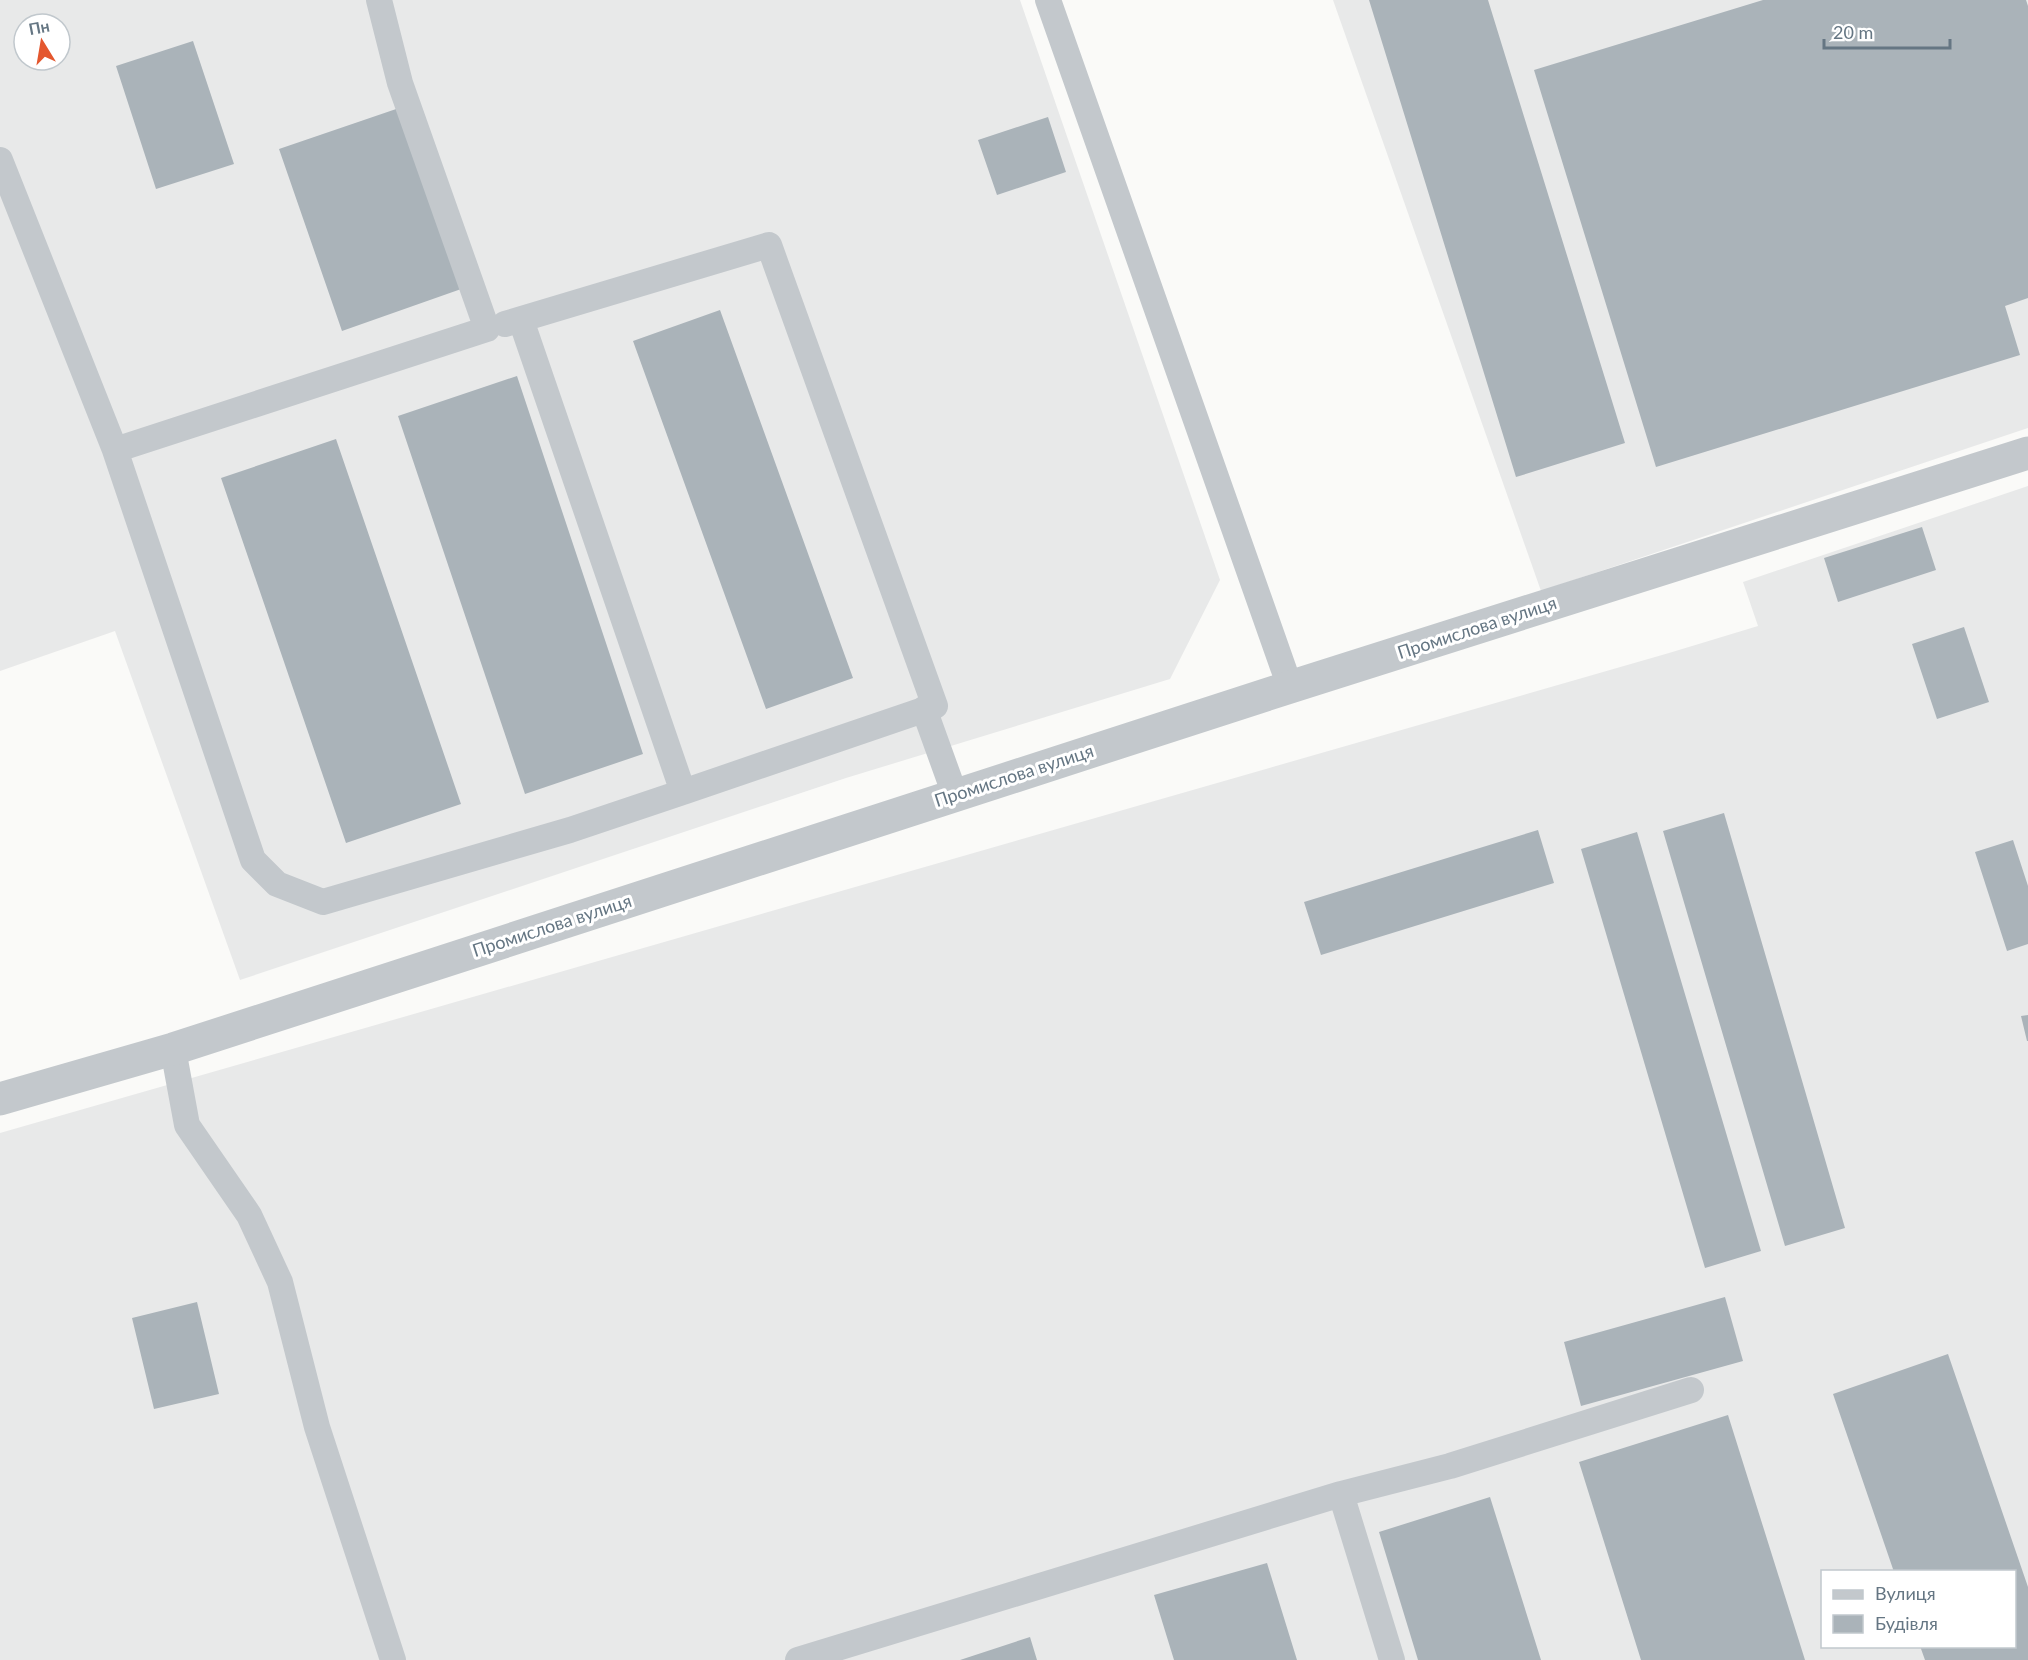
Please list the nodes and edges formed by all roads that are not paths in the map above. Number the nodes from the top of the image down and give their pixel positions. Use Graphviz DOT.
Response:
graph roads {
  1 [pos="379,0"];
  2 [pos="1048,0"];
  3 [pos="0,160"];
  4 [pos="521,320"];
  5 [pos="487,329"];
  6 [pos="115,450"];
  7 [pos="2028,453"];
  8 [pos="1290,687"];
  9 [pos="924,709"];
  10 [pos="683,792"];
  11 [pos="955,795"];
  12 [pos="173,1049"];
  13 [pos="0,1099"];
  14 [pos="1691,1390"];
  15 [pos="1341,1494"];
  16 [pos="393,1660"];
  17 [pos="798,1660"];
  18 [pos="1392,1660"];
  1 -- 5 [label="lane"];
  2 -- 8 [label="lane"];
  3 -- 6 [label="lane"];
  4 -- 5 [label="lane"];
  4 -- 9 [label="lane"];
  4 -- 10 [label="lane"];
  5 -- 6 [label="lane"];
  6 -- 10 [label="lane"];
  7 -- 8 [label="street, Промислова вулиця"];
  8 -- 11 [label="street, Промислова вулиця"];
  9 -- 10 [label="lane"];
  9 -- 11 [label="lane"];
  11 -- 12 [label="street, Промислова вулиця"];
  12 -- 13 [label="street, Промислова вулиця"];
  12 -- 16 [label="lane"];
  14 -- 15 [label="lane"];
  15 -- 17 [label="lane"];
  15 -- 18 [label="lane"];
}
